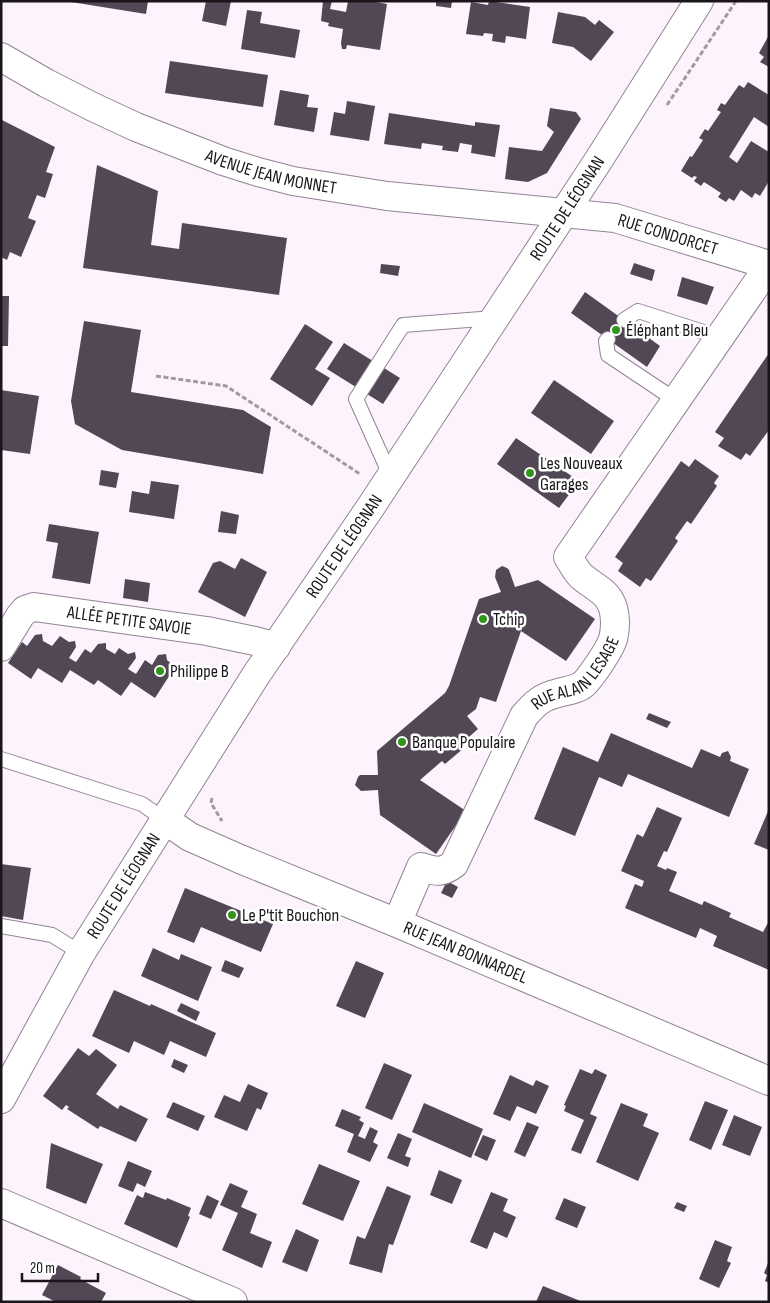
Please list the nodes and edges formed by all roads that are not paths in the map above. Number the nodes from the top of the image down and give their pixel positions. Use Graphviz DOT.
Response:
graph roads {
  1 [pos="699,1"];
  2 [pos="1,56"];
  3 [pos="563,213"];
  4 [pos="769,266"];
  5 [pos="494,318"];
  6 [pos="624,320"];
  7 [pos="719,337"];
  8 [pos="608,339"];
  9 [pos="677,401"];
  10 [pos="385,486"];
  11 [pos="1,647"];
  12 [pos="276,647"];
  13 [pos="1,759"];
  14 [pos="165,820"];
  15 [pos="397,922"];
  16 [pos="1,926"];
  17 [pos="81,953"];
  18 [pos="769,1081"];
  19 [pos="1,1099"];
  20 [pos="1,1203"];
  21 [pos="233,1302"];
  1 -- 3 [label="street, ROUTE DE LÉOGNAN"];
  2 -- 3 [label="street, AVENUE JEAN MONNET"];
  3 -- 4 [label="street, RUE CONDORCET"];
  3 -- 5 [label="street, ROUTE DE LÉOGNAN"];
  4 -- 7 [label="street, RUE ALAIN LESAGE"];
  5 -- 10 [label="street, ROUTE DE LÉOGNAN"];
  5 -- 10 [label="lane"];
  6 -- 7 [label="lane"];
  7 -- 9 [label="street, RUE ALAIN LESAGE"];
  8 -- 9 [label="lane"];
  9 -- 15 [label="street, RUE ALAIN LESAGE"];
  10 -- 12 [label="street, ROUTE DE LÉOGNAN"];
  11 -- 12 [label="street, ALLÉE PETITE SAVOIE"];
  12 -- 14 [label="street, ROUTE DE LÉOGNAN"];
  13 -- 14 [label="lane"];
  14 -- 15 [label="street, RUE JEAN BONNARDEL"];
  14 -- 17 [label="street, ROUTE DE LÉOGNAN"];
  15 -- 18 [label="street, RUE JEAN BONNARDEL"];
  16 -- 17 [label="lane"];
  17 -- 19 [label="street, ROUTE DE LÉOGNAN"];
  20 -- 21 [label="street"];
}
